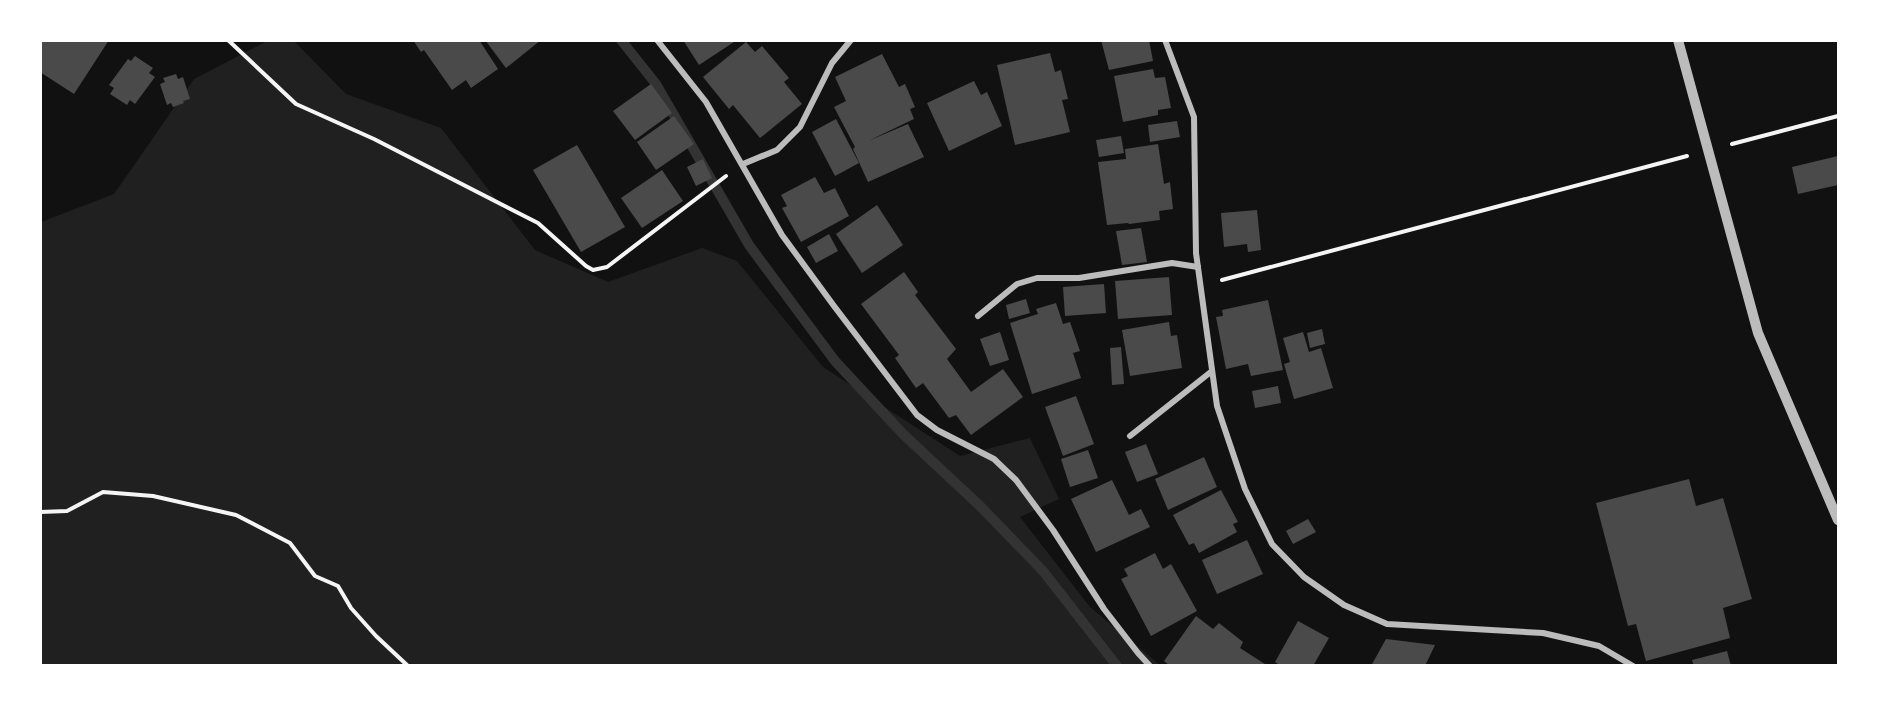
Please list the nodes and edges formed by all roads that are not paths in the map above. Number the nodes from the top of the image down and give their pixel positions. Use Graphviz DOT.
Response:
graph roads {
  1 [pos="657,40"];
  2 [pos="851,40"];
  3 [pos="1165,40"];
  4 [pos="1678,40"];
  5 [pos="743,164"];
  6 [pos="1198,267"];
  7 [pos="978,316"];
  8 [pos="1212,371"];
  9 [pos="1130,436"];
  10 [pos="1839,520"];
  11 [pos="1150,666"];
  12 [pos="1633,666"];
  1 -- 5 [label="street"];
  2 -- 5 [label="street"];
  3 -- 6 [label="street"];
  4 -- 10 [label="street"];
  5 -- 11 [label="street"];
  6 -- 7 [label="street"];
  6 -- 8 [label="street"];
  8 -- 9 [label="street"];
  8 -- 12 [label="street"];
}
